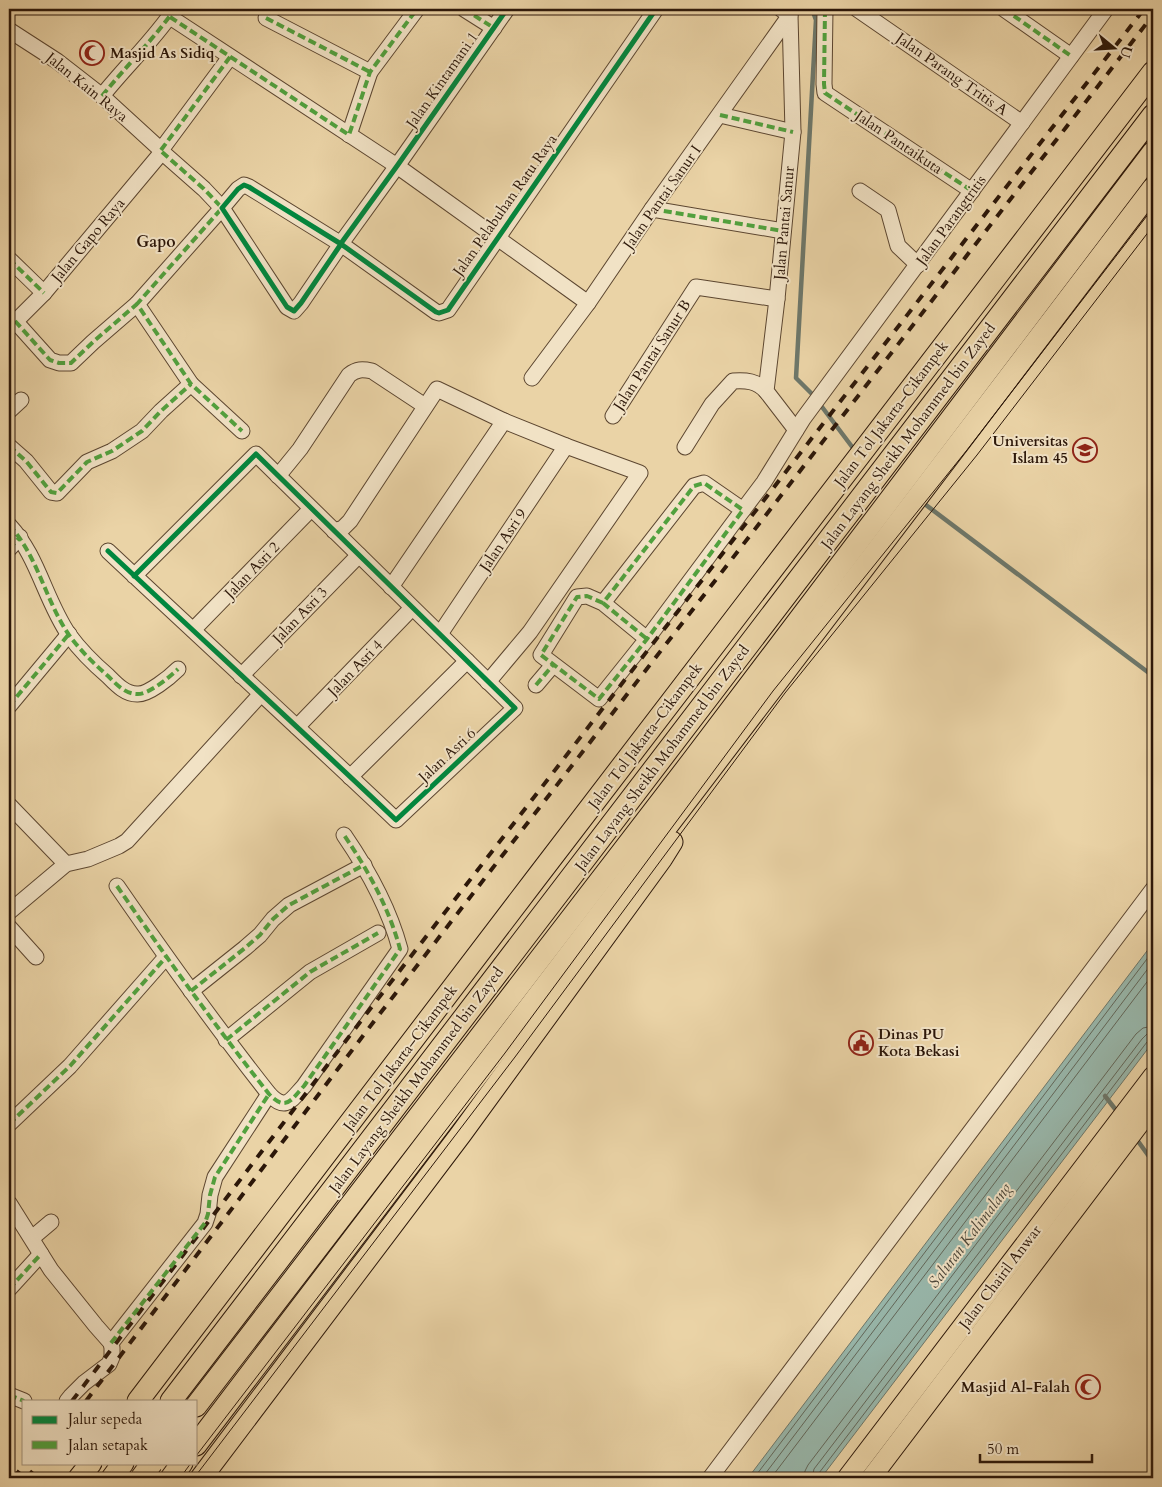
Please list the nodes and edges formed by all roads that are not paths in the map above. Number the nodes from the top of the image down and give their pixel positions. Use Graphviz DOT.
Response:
graph roads {
  1 [pos="417,9"];
  2 [pos="464,9"];
  3 [pos="507,9"];
  4 [pos="656,9"];
  5 [pos="825,9"];
  6 [pos="856,9"];
  7 [pos="1004,9"];
  8 [pos="1106,9"];
  9 [pos="786,12"];
  10 [pos="172,13"];
  11 [pos="266,18"];
  12 [pos="494,28"];
  13 [pos="9,32"];
  14 [pos="1071,56"];
  15 [pos="230,57"];
  16 [pos="370,72"];
  17 [pos="1153,72"];
  18 [pos="102,96"];
  19 [pos="720,115"];
  20 [pos="1153,115"];
  21 [pos="1022,123"];
  22 [pos="793,132"];
  23 [pos="349,135"];
  24 [pos="162,151"];
  25 [pos="1153,152"];
  26 [pos="397,166"];
  27 [pos="1153,188"];
  28 [pos="860,191"];
  29 [pos="972,191"];
  30 [pos="222,208"];
  31 [pos="652,210"];
  32 [pos="783,231"];
  33 [pos="498,238"];
  34 [pos="341,244"];
  35 [pos="9,258"];
  36 [pos="918,264"];
  37 [pos="44,293"];
  38 [pos="777,299"];
  39 [pos="588,303"];
  40 [pos="136,304"];
  41 [pos="12,324"];
  42 [pos="532,378"];
  43 [pos="190,384"];
  44 [pos="766,391"];
  45 [pos="21,400"];
  46 [pos="425,406"];
  47 [pos="9,411"];
  48 [pos="613,416"];
  49 [pos="504,421"];
  50 [pos="800,425"];
  51 [pos="242,431"];
  52 [pos="9,446"];
  53 [pos="566,446"];
  54 [pos="685,447"];
  55 [pos="278,476"];
  56 [pos="312,509"];
  57 [pos="743,510"];
  58 [pos="9,525"];
  59 [pos="334,531"];
  60 [pos="20,537"];
  61 [pos="9,549"];
  62 [pos="108,551"];
  63 [pos="359,555"];
  64 [pos="134,576"];
  65 [pos="392,587"];
  66 [pos="603,603"];
  67 [pos="412,608"];
  68 [pos="193,630"];
  69 [pos="69,634"];
  70 [pos="440,634"];
  71 [pos="647,639"];
  72 [pos="467,661"];
  73 [pos="553,665"];
  74 [pos="178,669"];
  75 [pos="241,676"];
  76 [pos="488,682"];
  77 [pos="536,685"];
  78 [pos="261,694"];
  79 [pos="9,706"];
  80 [pos="297,727"];
  81 [pos="350,777"];
  82 [pos="699,785"];
  83 [pos="9,805"];
  84 [pos="344,835"];
  85 [pos="66,864"];
  86 [pos="364,866"];
  87 [pos="117,886"];
  88 [pos="1153,889"];
  89 [pos="9,912"];
  90 [pos="9,928"];
  91 [pos="378,933"];
  92 [pos="36,957"];
  93 [pos="166,958"];
  94 [pos="191,991"];
  95 [pos="226,1040"];
  96 [pos="1153,1076"];
  97 [pos="270,1094"];
  98 [pos="1144,1108"];
  99 [pos="9,1124"];
  100 [pos="9,1203"];
  101 [pos="51,1222"];
  102 [pos="32,1238"];
  103 [pos="41,1254"];
  104 [pos="1013,1261"];
  105 [pos="1028,1273"];
  106 [pos="9,1289"];
  107 [pos="111,1343"];
  108 [pos="9,1395"];
  109 [pos="22,1400"];
  110 [pos="69,1400"];
  111 [pos="139,1400"];
  112 [pos="172,1400"];
  113 [pos="198,1403"];
  114 [pos="198,1442"];
  115 [pos="90,1464"];
  116 [pos="122,1464"];
  117 [pos="132,1464"];
  118 [pos="151,1464"];
  119 [pos="181,1464"];
  120 [pos="869,1474"];
  121 [pos="80,1478"];
  122 [pos="112,1478"];
  123 [pos="141,1478"];
  124 [pos="151,1478"];
  125 [pos="171,1478"];
  126 [pos="201,1478"];
  127 [pos="710,1478"];
  128 [pos="847,1478"];
  1 -- 16 [label="street"];
  2 -- 12 [label="street"];
  3 -- 12 [label="street, Jalan Kintamani 1"];
  4 -- 33 [label="street, Jalan Pelabuhan Ratu Raya"];
  5 -- 29 [label="street, Jalan Pantaikuta"];
  6 -- 21 [label="street, Jalan Parang Tritis A"];
  7 -- 14 [label="street"];
  8 -- 14 [label="street, Jalan Parangtritis"];
  9 -- 19 [label="street, Jalan Pantai Sanur I"];
  9 -- 22 [label="street, Jalan Pantai Sanur"];
  10 -- 15 [label="street"];
  10 -- 18 [label="street"];
  11 -- 16 [label="street"];
  12 -- 26 [label="street, Jalan Kintamani 1"];
  13 -- 18 [label="street, Jalan Kain Raya"];
  14 -- 21 [label="street, Jalan Parangtritis"];
  15 -- 23 [label="street"];
  15 -- 24 [label="street, Jalan Gapo Raya"];
  16 -- 23 [label="street"];
  17 -- 111 [label="highway, Jalan Tol Jakarta–Cikampek"];
  18 -- 24 [label="street, Jalan Kain Raya"];
  19 -- 22 [label="street"];
  19 -- 31 [label="street, Jalan Pantai Sanur I"];
  20 -- 112 [label="highway, Jalan Layang Sheikh Mohammed bin Zayed"];
  21 -- 29 [label="street, Jalan Parangtritis"];
  22 -- 32 [label="street, Jalan Pantai Sanur"];
  23 -- 26 [label="street"];
  24 -- 30 [label="street, Jalan Kain Raya"];
  24 -- 37 [label="street, Jalan Gapo Raya"];
  25 -- 113 [label="highway, Jalan Layang Sheikh Mohammed bin Zayed"];
  26 -- 33 [label="street"];
  26 -- 34 [label="street, Jalan Kintamani 1"];
  27 -- 82 [label="highway"];
  28 -- 36 [label="street"];
  29 -- 36 [label="street, Jalan Parangtritis"];
  30 -- 34 [label="street"];
  30 -- 34 [label="street, Jalan Kain Raya"];
  30 -- 40 [label="street"];
  31 -- 32 [label="street"];
  31 -- 39 [label="street, Jalan Pantai Sanur I"];
  32 -- 38 [label="street, Jalan Pantai Sanur"];
  33 -- 34 [label="street, Jalan Pelabuhan Ratu Raya"];
  33 -- 39 [label="street"];
  35 -- 37 [label="street"];
  36 -- 50 [label="street, Jalan Parangtritis"];
  37 -- 41 [label="street, Jalan Gapo Raya"];
  38 -- 44 [label="street, Jalan Pantai Sanur"];
  38 -- 48 [label="street, Jalan Pantai Sanur B"];
  39 -- 42 [label="street, Jalan Pantai Sanur I"];
  40 -- 41 [label="street"];
  40 -- 43 [label="street"];
  43 -- 51 [label="street"];
  43 -- 52 [label="street"];
  44 -- 50 [label="street"];
  44 -- 54 [label="street"];
  45 -- 47 [label="street"];
  46 -- 49 [label="street"];
  46 -- 55 [label="street"];
  46 -- 59 [label="street"];
  49 -- 53 [label="street"];
  49 -- 65 [label="street"];
  50 -- 57 [label="street, Jalan Parangtritis"];
  53 -- 70 [label="street, Jalan Asri 9"];
  53 -- 76 [label="street"];
  55 -- 56 [label="street"];
  55 -- 64 [label="street"];
  56 -- 59 [label="street"];
  56 -- 68 [label="street, Jalan Asri 2"];
  57 -- 66 [label="street"];
  57 -- 71 [label="street, Jalan Parangtritis"];
  58 -- 60 [label="street"];
  59 -- 63 [label="street"];
  60 -- 61 [label="street"];
  60 -- 69 [label="street"];
  62 -- 64 [label="street"];
  63 -- 65 [label="street"];
  63 -- 75 [label="street, Jalan Asri 3"];
  64 -- 68 [label="street"];
  65 -- 67 [label="street"];
  66 -- 71 [label="street"];
  66 -- 73 [label="street"];
  67 -- 70 [label="street"];
  67 -- 80 [label="street, Jalan Asri 4"];
  68 -- 75 [label="street"];
  69 -- 74 [label="street"];
  69 -- 79 [label="street"];
  70 -- 72 [label="street"];
  71 -- 73 [label="street, Jalan Parangtritis"];
  72 -- 76 [label="street"];
  72 -- 81 [label="street"];
  73 -- 77 [label="street"];
  75 -- 78 [label="street"];
  76 -- 81 [label="street, Jalan Asri 6"];
  78 -- 80 [label="street"];
  78 -- 85 [label="street"];
  80 -- 81 [label="street"];
  82 -- 114 [label="highway"];
  82 -- 126 [label="highway"];
  83 -- 85 [label="street"];
  84 -- 86 [label="street"];
  85 -- 89 [label="street"];
  86 -- 94 [label="street"];
  86 -- 97 [label="street"];
  87 -- 93 [label="street"];
  88 -- 127 [label="street"];
  90 -- 92 [label="street"];
  91 -- 95 [label="street"];
  93 -- 94 [label="street"];
  93 -- 99 [label="street"];
  94 -- 95 [label="street"];
  95 -- 97 [label="street"];
  96 -- 98 [label="main road, Jalan Chairil Anwar"];
  97 -- 107 [label="street"];
  98 -- 104 [label="main road, Jalan Chairil Anwar"];
  98 -- 105 [label="main road, Jalan Chairil Anwar"];
  100 -- 102 [label="street"];
  101 -- 102 [label="street"];
  102 -- 103 [label="street"];
  103 -- 106 [label="street"];
  103 -- 107 [label="street"];
  104 -- 105 [label="main road"];
  104 -- 120 [label="main road, Jalan Chairil Anwar"];
  105 -- 120 [label="main road, Jalan Chairil Anwar"];
  107 -- 110 [label="street"];
  108 -- 109 [label="street"];
  115 -- 121 [label="highway"];
  116 -- 122 [label="highway"];
  117 -- 124 [label="street"];
  118 -- 123 [label="highway, bridge"];
  119 -- 125 [label="highway"];
  120 -- 128 [label="main road, Jalan Chairil Anwar"];
}
